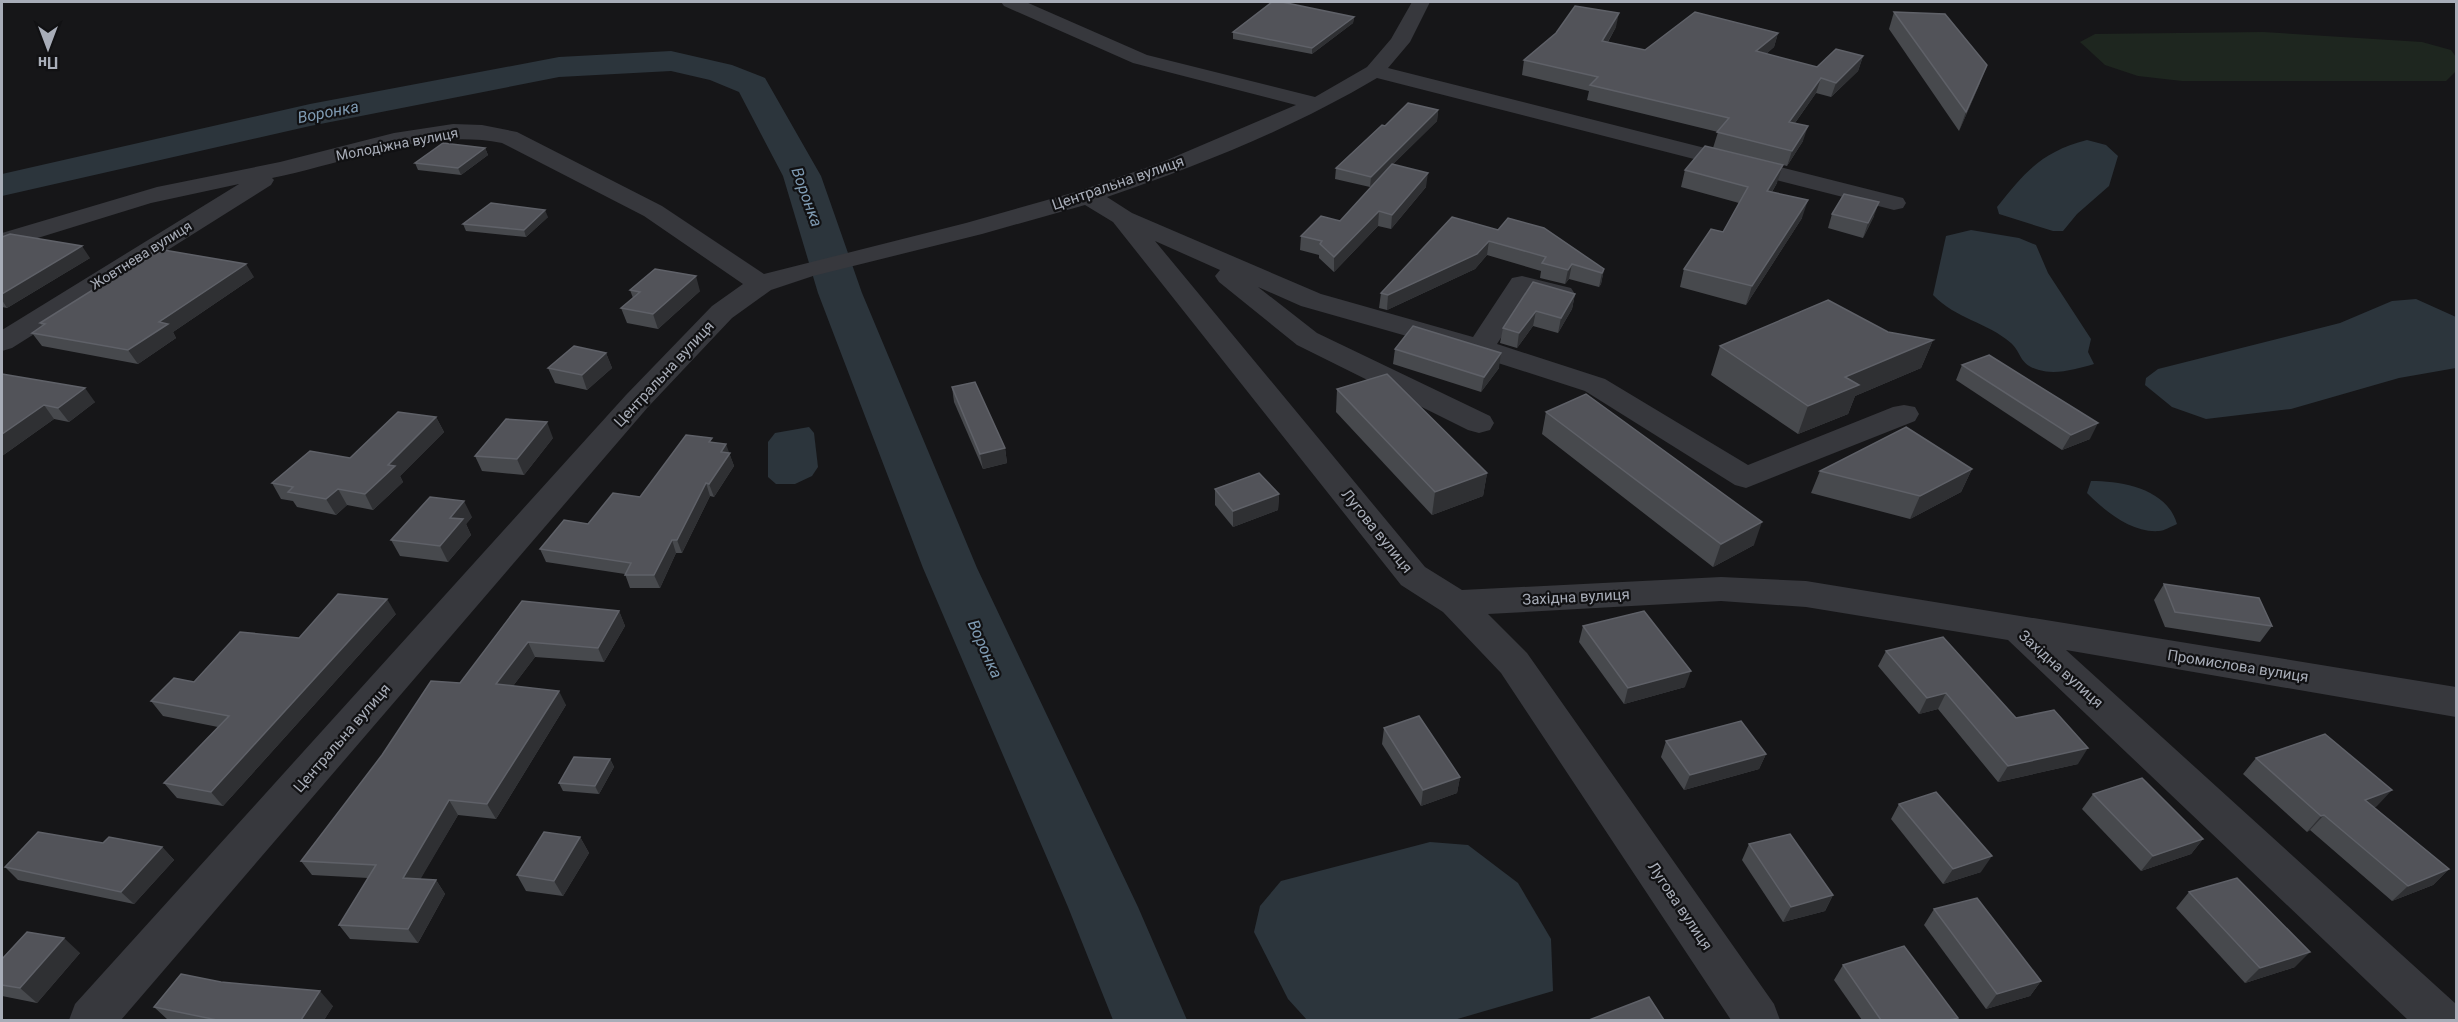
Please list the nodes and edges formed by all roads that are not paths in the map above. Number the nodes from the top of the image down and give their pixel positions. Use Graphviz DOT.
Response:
graph roads {
  1 [pos="1011,2"];
  2 [pos="1419,4"];
  3 [pos="1374,71"];
  4 [pos="1318,104"];
  5 [pos="280,169"];
  6 [pos="1088,196"];
  7 [pos="1894,203"];
  8 [pos="1122,217"];
  9 [pos="2,241"];
  10 [pos="1192,248"];
  11 [pos="761,284"];
  12 [pos="1561,294"];
  13 [pos="2,342"];
  14 [pos="1480,348"];
  15 [pos="1904,414"];
  16 [pos="1479,423"];
  17 [pos="1456,603"];
  18 [pos="2019,629"];
  19 [pos="2457,702"];
  20 [pos="92,1020"];
  21 [pos="1757,1020"];
  22 [pos="2440,1020"];
  1 -- 4 [label="street"];
  2 -- 3 [label="street, Центральна вулиця"];
  3 -- 4 [label="street, Центральна вулиця"];
  3 -- 7 [label="street"];
  4 -- 6 [label="street, Центральна вулиця"];
  5 -- 9 [label="street, Молодіжна вулиця"];
  5 -- 11 [label="street, Молодіжна вулиця"];
  5 -- 13 [label="street, Жовтнева вулиця"];
  6 -- 8 [label="street, Лугова вулиця"];
  6 -- 11 [label="street, Центральна вулиця"];
  8 -- 10 [label="street"];
  8 -- 17 [label="street, Лугова вулиця"];
  10 -- 14 [label="street"];
  10 -- 16 [label="street"];
  11 -- 20 [label="street, Центральна вулиця"];
  12 -- 14 [label="street"];
  14 -- 15 [label="street"];
  17 -- 18 [label="street, Західна вулиця"];
  17 -- 21 [label="street, Лугова вулиця"];
  18 -- 19 [label="street, Промислова вулиця"];
  18 -- 22 [label="street, Західна вулиця"];
}
